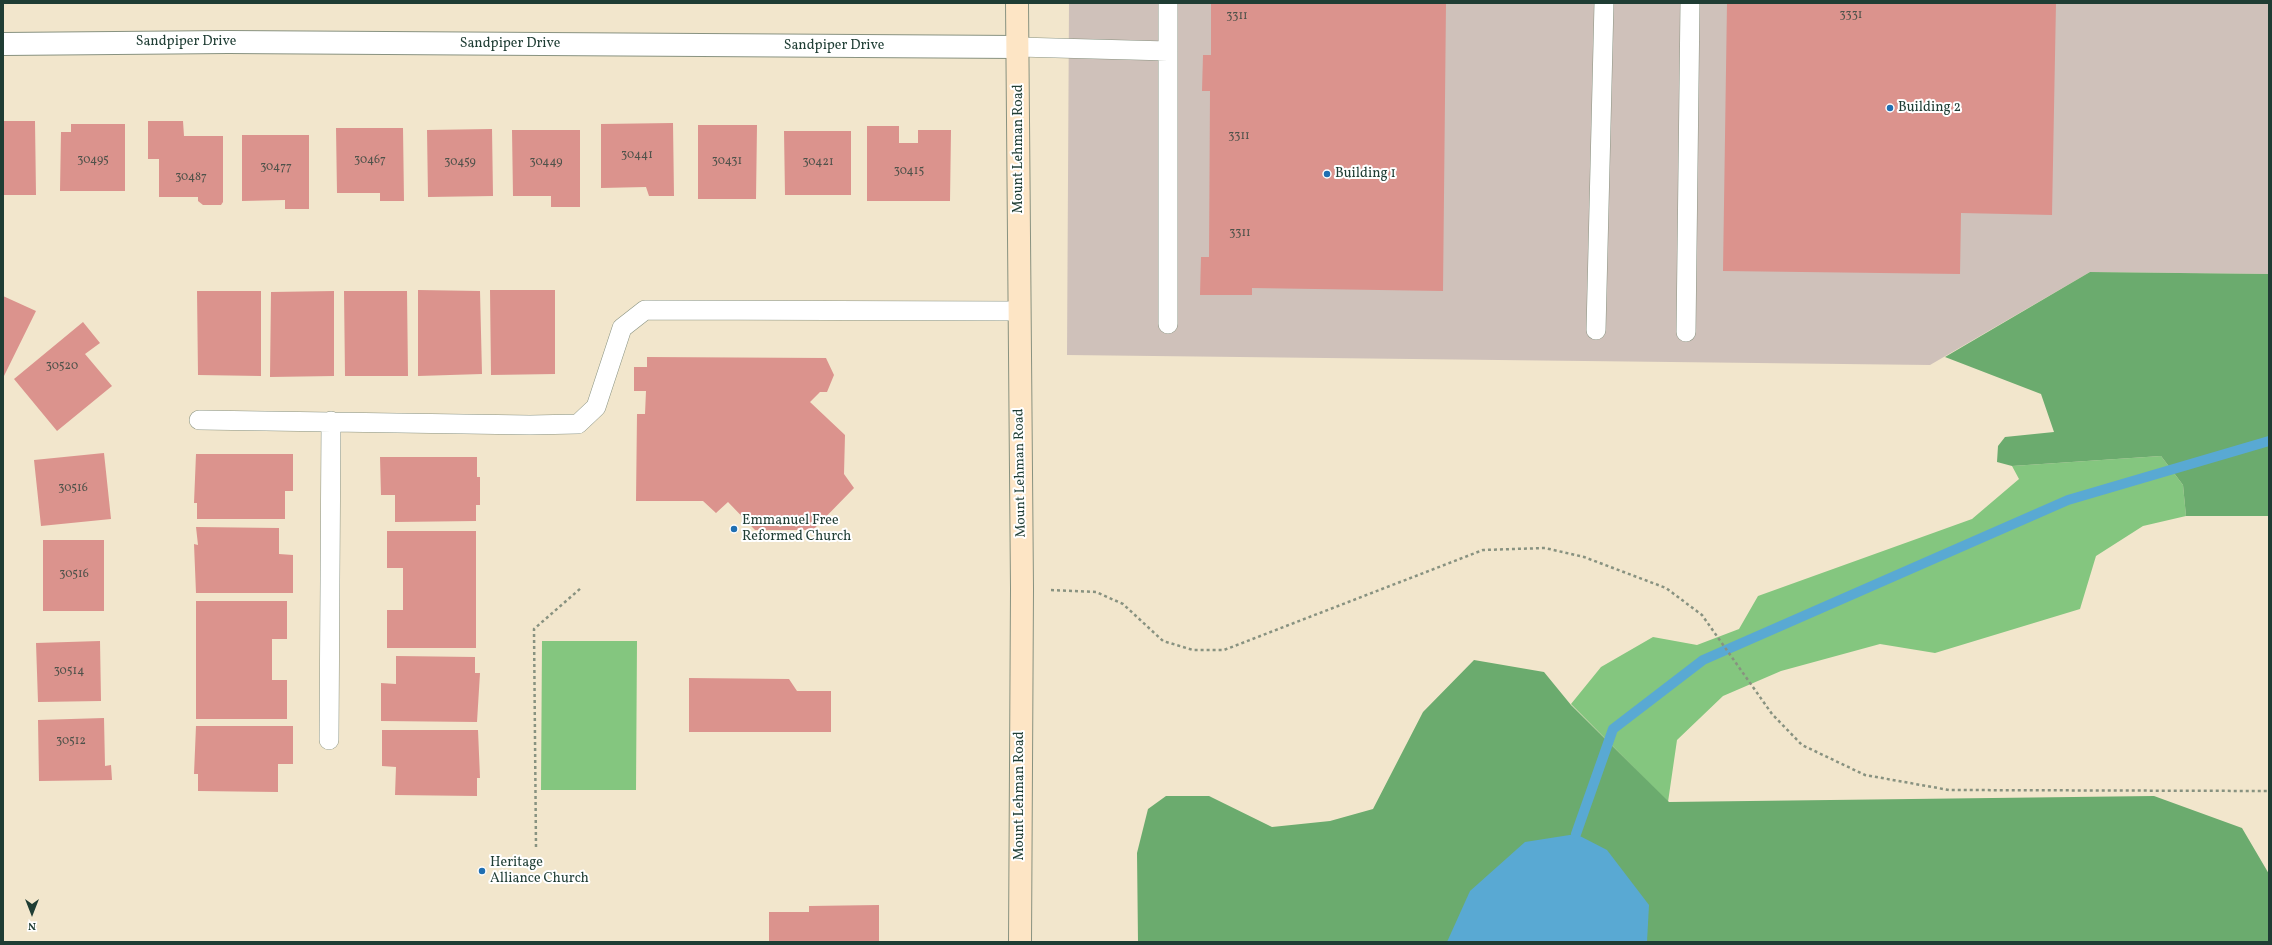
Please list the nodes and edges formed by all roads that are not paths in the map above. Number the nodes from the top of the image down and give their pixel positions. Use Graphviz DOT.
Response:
graph roads {
  1 [pos="1017,3"];
  2 [pos="1168,3"];
  3 [pos="1604,3"];
  4 [pos="1690,3"];
  5 [pos="3,44"];
  6 [pos="1018,47"];
  7 [pos="1168,51"];
  8 [pos="1020,311"];
  9 [pos="1168,324"];
  10 [pos="1596,330"];
  11 [pos="1686,332"];
  12 [pos="199,420"];
  13 [pos="331,421"];
  14 [pos="329,740"];
  15 [pos="1020,942"];
  1 -- 6 [label="main road, Mount Lehman Road"];
  2 -- 7 [label="lane"];
  3 -- 10 [label="lane"];
  4 -- 11 [label="lane"];
  5 -- 6 [label="street, Sandpiper Drive"];
  6 -- 7 [label="lane"];
  6 -- 8 [label="main road, Mount Lehman Road"];
  7 -- 9 [label="lane"];
  8 -- 13 [label="lane"];
  8 -- 15 [label="main road, Mount Lehman Road"];
  12 -- 13 [label="lane"];
  13 -- 14 [label="lane"];
}
